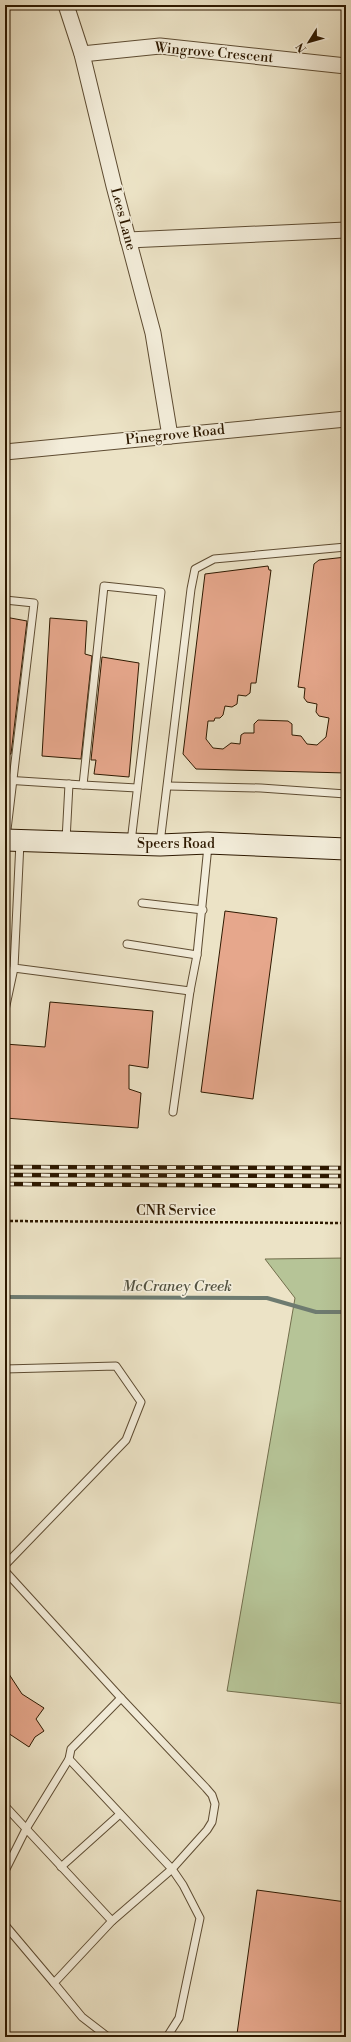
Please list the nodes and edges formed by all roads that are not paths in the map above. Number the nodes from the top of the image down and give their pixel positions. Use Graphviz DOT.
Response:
graph roads {
  1 [pos="66,5"];
  2 [pos="82,54"];
  3 [pos="346,66"];
  4 [pos="346,230"];
  5 [pos="128,240"];
  6 [pos="346,418"];
  7 [pos="170,436"];
  8 [pos="5,452"];
  9 [pos="346,547"];
  10 [pos="5,600"];
  11 [pos="5,780"];
  12 [pos="13,780"];
  13 [pos="69,784"];
  14 [pos="83,785"];
  15 [pos="168,786"];
  16 [pos="137,788"];
  17 [pos="346,794"];
  18 [pos="10,841"];
  19 [pos="66,842"];
  20 [pos="208,843"];
  21 [pos="131,844"];
  22 [pos="160,845"];
  23 [pos="346,849"];
  24 [pos="142,903"];
  25 [pos="203,910"];
  26 [pos="127,944"];
  27 [pos="198,955"];
  28 [pos="14,968"];
  29 [pos="190,991"];
  30 [pos="5,1010"];
  31 [pos="173,1112"];
  32 [pos="5,1369"];
  33 [pos="5,1565"];
  34 [pos="5,1571"];
  35 [pos="121,1698"];
  36 [pos="69,1759"];
  37 [pos="5,1806"];
  38 [pos="120,1814"];
  39 [pos="26,1829"];
  40 [pos="61,1867"];
  41 [pos="172,1870"];
  42 [pos="5,1871"];
  43 [pos="112,1921"];
  44 [pos="5,1925"];
  45 [pos="54,1983"];
  46 [pos="108,2037"];
  47 [pos="167,2037"];
  1 -- 2 [label="street, Lees Lane"];
  2 -- 3 [label="street, Wingrove Crescent"];
  2 -- 5 [label="street, Lees Lane"];
  4 -- 5 [label="street"];
  5 -- 7 [label="street, Lees Lane"];
  6 -- 7 [label="street, Pinegrove Road"];
  7 -- 8 [label="street, Pinegrove Road"];
  9 -- 15 [label="lane"];
  10 -- 12 [label="lane"];
  11 -- 12 [label="lane"];
  12 -- 13 [label="lane"];
  12 -- 18 [label="lane"];
  13 -- 14 [label="lane"];
  13 -- 19 [label="lane"];
  14 -- 16 [label="lane"];
  14 -- 16 [label="lane"];
  15 -- 17 [label="lane"];
  15 -- 22 [label="lane"];
  16 -- 21 [label="lane"];
  18 -- 19 [label="main road, Speers Road"];
  18 -- 28 [label="lane"];
  19 -- 21 [label="main road, Speers Road"];
  20 -- 22 [label="main road, Speers Road"];
  20 -- 23 [label="main road, Speers Road"];
  20 -- 25 [label="lane"];
  21 -- 22 [label="main road, Speers Road"];
  24 -- 25 [label="lane"];
  25 -- 27 [label="lane"];
  26 -- 27 [label="lane"];
  27 -- 29 [label="lane"];
  28 -- 29 [label="lane"];
  28 -- 30 [label="lane"];
  29 -- 31 [label="lane"];
  32 -- 33 [label="lane"];
  34 -- 35 [label="lane"];
  35 -- 36 [label="lane"];
  35 -- 41 [label="lane"];
  36 -- 38 [label="lane"];
  36 -- 39 [label="lane"];
  37 -- 39 [label="lane"];
  38 -- 40 [label="lane"];
  38 -- 41 [label="lane"];
  39 -- 40 [label="lane"];
  39 -- 42 [label="lane"];
  40 -- 43 [label="lane"];
  41 -- 43 [label="lane"];
  41 -- 47 [label="lane"];
  43 -- 45 [label="lane"];
  44 -- 45 [label="lane"];
  45 -- 46 [label="lane"];
}
